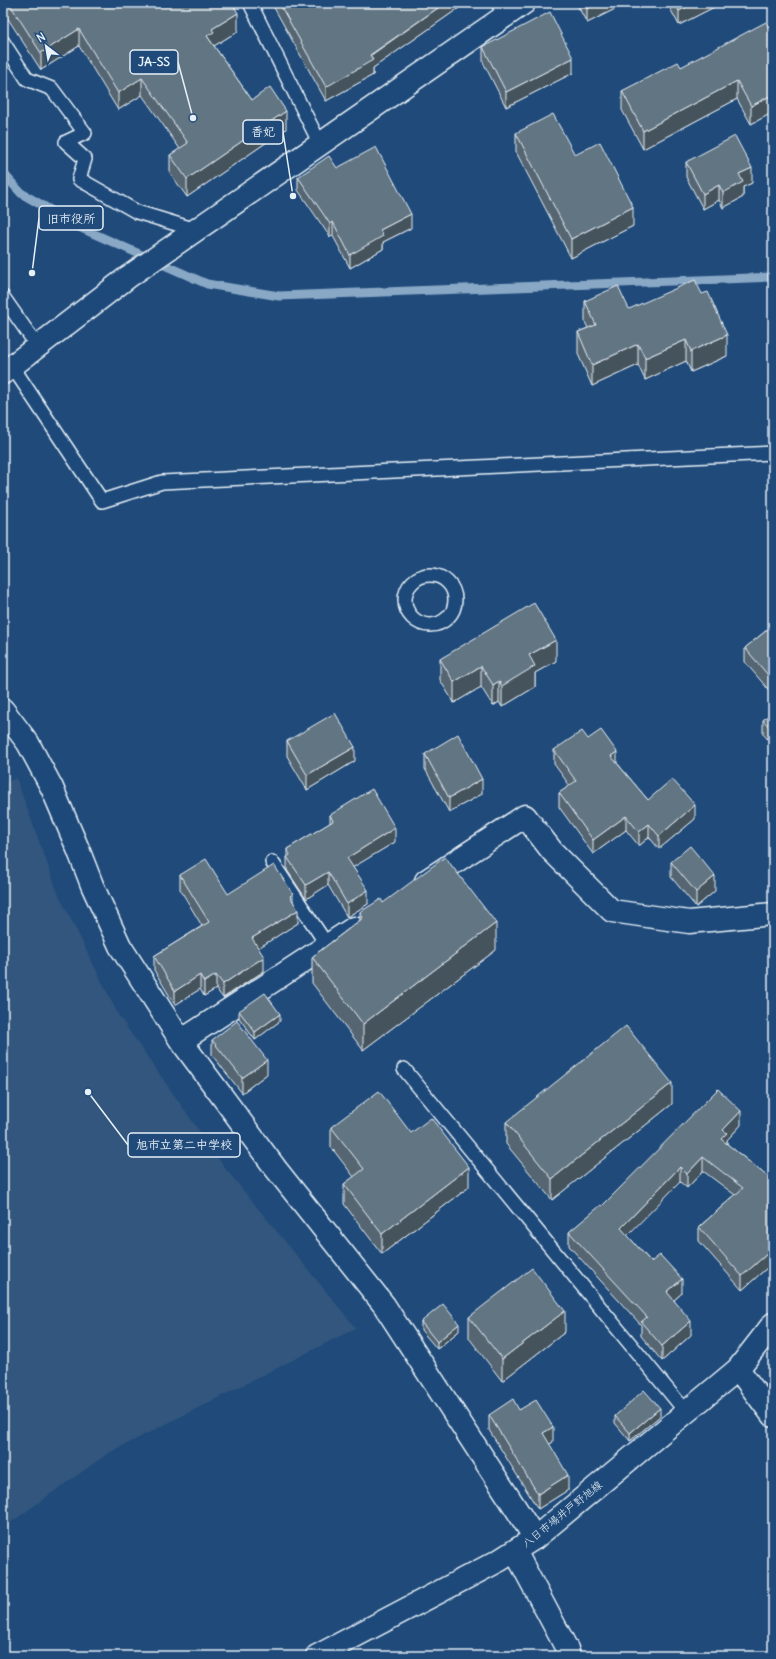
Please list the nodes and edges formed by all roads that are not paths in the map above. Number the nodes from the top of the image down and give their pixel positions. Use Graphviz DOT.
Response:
graph roads {
  1 [pos="250,3"];
  2 [pos="524,3"];
  3 [pos="502,9"];
  4 [pos="3,42"];
  5 [pos="320,144"];
  6 [pos="196,230"];
  7 [pos="3,297"];
  8 [pos="38,347"];
  9 [pos="7,370"];
  10 [pos="773,453"];
  11 [pos="3,710"];
  12 [pos="272,862"];
  13 [pos="413,890"];
  14 [pos="773,914"];
  15 [pos="373,915"];
  16 [pos="327,945"];
  17 [pos="181,1041"];
  18 [pos="404,1069"];
  19 [pos="773,1324"];
  20 [pos="738,1369"];
  21 [pos="686,1412"];
  22 [pos="773,1416"];
  23 [pos="535,1538"];
  24 [pos="515,1551"];
  25 [pos="317,1656"];
  26 [pos="569,1656"];
  1 -- 5 [label="lane"];
  2 -- 3 [label="street"];
  3 -- 5 [label="street"];
  4 -- 6 [label="lane"];
  5 -- 6 [label="street"];
  6 -- 8 [label="street"];
  7 -- 8 [label="lane"];
  8 -- 9 [label="street"];
  9 -- 10 [label="lane"];
  11 -- 17 [label="street"];
  12 -- 16 [label="lane"];
  13 -- 14 [label="street"];
  15 -- 16 [label="street"];
  16 -- 17 [label="street"];
  17 -- 23 [label="street"];
  18 -- 21 [label="lane"];
  19 -- 20 [label="street, 八日市場井戸野旭線"];
  20 -- 21 [label="street, 八日市場井戸野旭線"];
  20 -- 22 [label="street"];
  21 -- 23 [label="street, 八日市場井戸野旭線"];
  23 -- 24 [label="street, 八日市場井戸野旭線"];
  24 -- 25 [label="street, 八日市場井戸野旭線"];
  24 -- 26 [label="street"];
}
